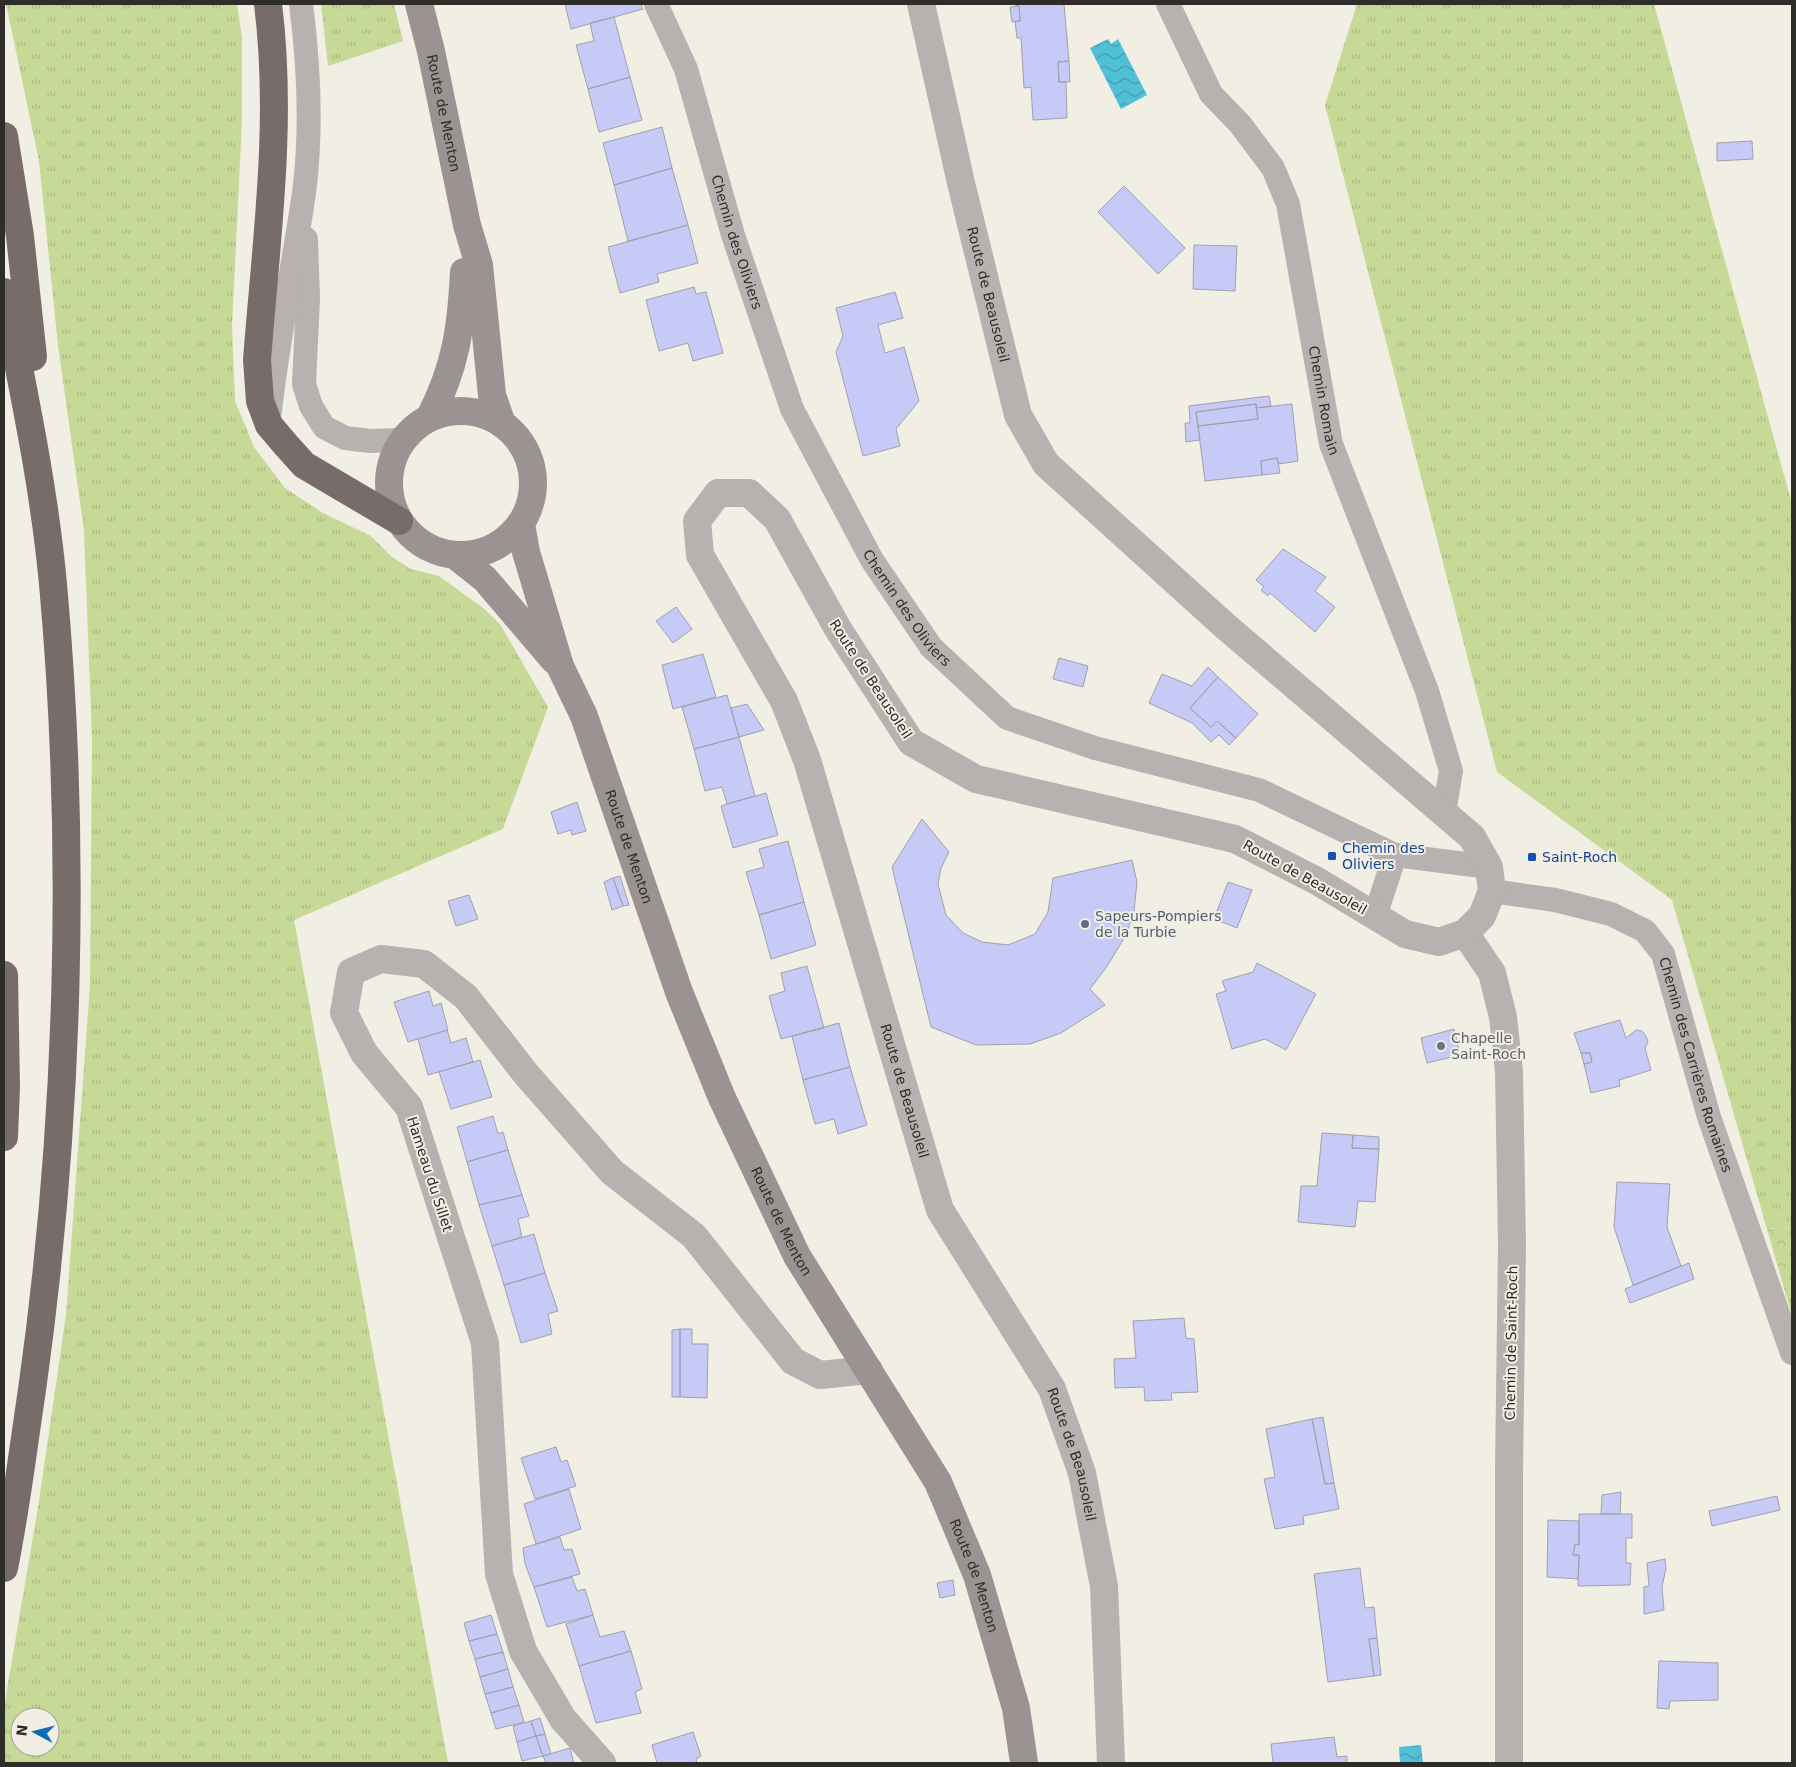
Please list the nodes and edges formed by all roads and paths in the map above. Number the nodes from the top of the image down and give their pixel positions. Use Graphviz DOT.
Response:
graph roads {
  1 [pos="268,4"];
  2 [pos="300,4"];
  3 [pos="419,4"];
  4 [pos="656,4"];
  5 [pos="921,4"];
  6 [pos="1168,4"];
  7 [pos="4,136"];
  8 [pos="304,192"];
  9 [pos="467,225"];
  10 [pos="4,292"];
  11 [pos="430,417"];
  12 [pos="269,424"];
  13 [pos="502,424"];
  14 [pos="403,440"];
  15 [pos="38,464"];
  16 [pos="399,521"];
  17 [pos="521,524"];
  18 [pos="456,556"];
  19 [pos="560,666"];
  20 [pos="1444,812"];
  21 [pos="1395,856"];
  22 [pos="1491,879"];
  23 [pos="1376,916"];
  24 [pos="1465,933"];
  25 [pos="4,975"];
  26 [pos="4,1137"];
  27 [pos="1792,1353"];
  28 [pos="869,1370"];
  29 [pos="4,1568"];
  30 [pos="602,1763"];
  31 [pos="1024,1763"];
  32 [pos="1111,1763"];
  33 [pos="1509,1763"];
  1 -- 12 [label="highway"];
  2 -- 8 [label="lane"];
  3 -- 9 [label="main road, Route de Menton"];
  4 -- 21 [label="lane, Chemin des Oliviers"];
  5 -- 20 [label="street, Route de Beausoleil"];
  6 -- 20 [label="lane, Chemin Romain"];
  7 -- 15 [label="highway"];
  8 -- 12 [label="lane"];
  8 -- 14 [label="lane"];
  9 -- 11 [label="main road, Route de Menton"];
  9 -- 13 [label="main road, Route de Menton"];
  10 -- 15 [label="highway"];
  11 -- 13 [label="main road"];
  11 -- 14 [label="main road"];
  12 -- 16 [label="highway"];
  13 -- 17 [label="main road"];
  14 -- 16 [label="main road"];
  15 -- 29 [label="highway"];
  16 -- 18 [label="main road"];
  17 -- 18 [label="main road"];
  17 -- 19 [label="main road, Route de Menton"];
  18 -- 19 [label="main road, Route de Menton"];
  19 -- 28 [label="main road, Route de Menton"];
  20 -- 22 [label="street, Route de Beausoleil"];
  21 -- 22 [label="lane, Chemin des Oliviers"];
  21 -- 23 [label="lane"];
  22 -- 24 [label="street, Route de Beausoleil"];
  22 -- 27 [label="lane, Chemin des Carrières Romaines"];
  23 -- 24 [label="street, Route de Beausoleil"];
  23 -- 32 [label="street, Route de Beausoleil"];
  24 -- 33 [label="street, Chemin de Saint-Roch"];
  25 -- 26 [label="highway"];
  28 -- 30 [label="street, Hameau du Sillet"];
  28 -- 31 [label="main road, Route de Menton"];
}
